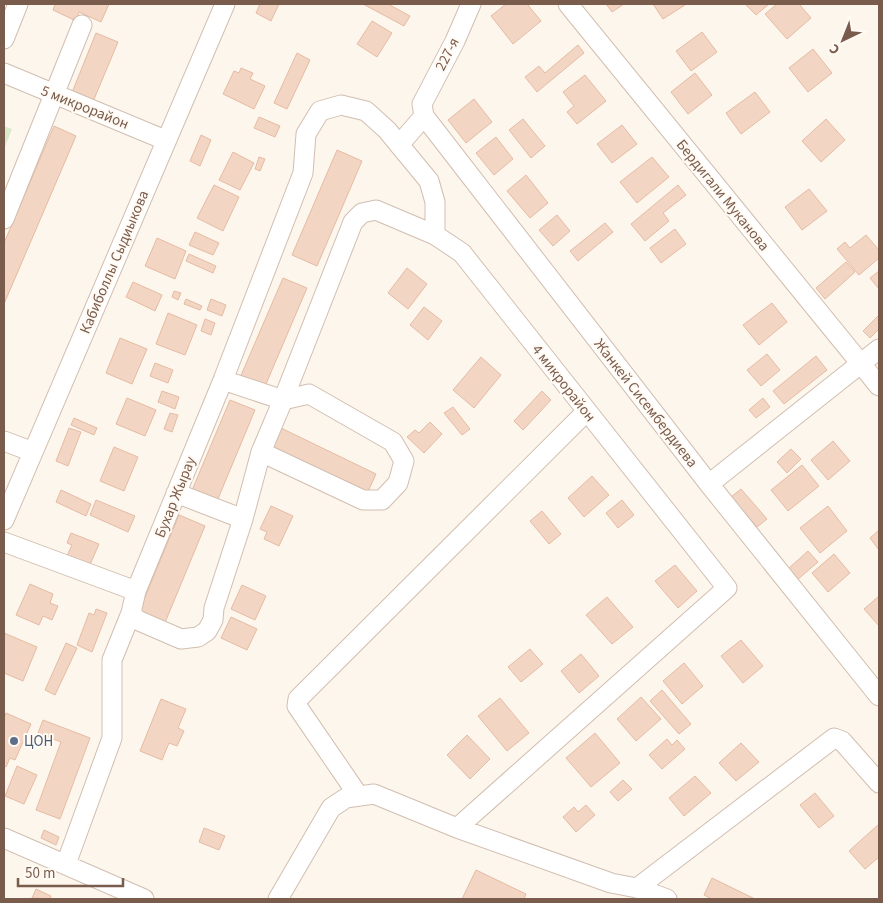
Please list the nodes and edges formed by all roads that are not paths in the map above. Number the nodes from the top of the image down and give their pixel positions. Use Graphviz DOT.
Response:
graph roads {
  1 [pos="18,4"];
  2 [pos="225,4"];
  3 [pos="471,4"];
  4 [pos="568,4"];
  5 [pos="82,26"];
  6 [pos="4,39"];
  7 [pos="4,73"];
  8 [pos="53,94"];
  9 [pos="423,110"];
  10 [pos="165,140"];
  11 [pos="399,145"];
  12 [pos="4,219"];
  13 [pos="435,235"];
  14 [pos="879,349"];
  15 [pos="861,364"];
  16 [pos="223,380"];
  17 [pos="879,386"];
  18 [pos="283,400"];
  19 [pos="587,411"];
  20 [pos="4,440"];
  21 [pos="33,452"];
  22 [pos="261,452"];
  23 [pos="709,484"];
  24 [pos="176,493"];
  25 [pos="243,518"];
  26 [pos="4,520"];
  27 [pos="4,542"];
  28 [pos="136,591"];
  29 [pos="131,613"];
  30 [pos="879,696"];
  31 [pos="879,783"];
  32 [pos="358,795"];
  33 [pos="457,828"];
  34 [pos="4,838"];
  35 [pos="66,864"];
  36 [pos="637,888"];
  37 [pos="144,899"];
  38 [pos="278,899"];
  39 [pos="667,899"];
  1 -- 6 [label="street"];
  2 -- 10 [label="street, Кабиболлы Сыдиыкова"];
  3 -- 9 [label="street, 227-я"];
  4 -- 15 [label="street, Бердигали Муканова"];
  5 -- 8 [label="street"];
  7 -- 8 [label="street, 5 микрорайон"];
  8 -- 10 [label="street, 5 микрорайон"];
  8 -- 12 [label="street"];
  9 -- 11 [label="street, 227-я"];
  9 -- 23 [label="street, Жанкей Сисембердиева"];
  10 -- 21 [label="street, Кабиболлы Сыдиыкова"];
  11 -- 13 [label="street"];
  11 -- 16 [label="street, Бухар Жырау"];
  13 -- 18 [label="street, 4 микрорайон"];
  13 -- 19 [label="street, 4 микрорайон"];
  14 -- 15 [label="street"];
  15 -- 17 [label="street, Бердигали Муканова"];
  15 -- 23 [label="street"];
  16 -- 18 [label="street"];
  16 -- 24 [label="street, Бухар Жырау"];
  18 -- 22 [label="street"];
  18 -- 22 [label="street"];
  19 -- 32 [label="street"];
  19 -- 33 [label="street, 4 микрорайон"];
  20 -- 21 [label="street"];
  21 -- 26 [label="street, Кабиболлы Сыдиыкова"];
  22 -- 25 [label="street"];
  23 -- 30 [label="street, Жанкей Сисембердиева"];
  24 -- 25 [label="street"];
  24 -- 28 [label="street, Бухар Жырау"];
  25 -- 29 [label="street"];
  27 -- 28 [label="street"];
  28 -- 29 [label="street, Бухар Жырау"];
  29 -- 35 [label="street, Бухар Жырау"];
  31 -- 36 [label="street"];
  32 -- 33 [label="street"];
  32 -- 38 [label="street"];
  33 -- 36 [label="street"];
  34 -- 35 [label="street"];
  35 -- 37 [label="street"];
  36 -- 39 [label="street"];
}
